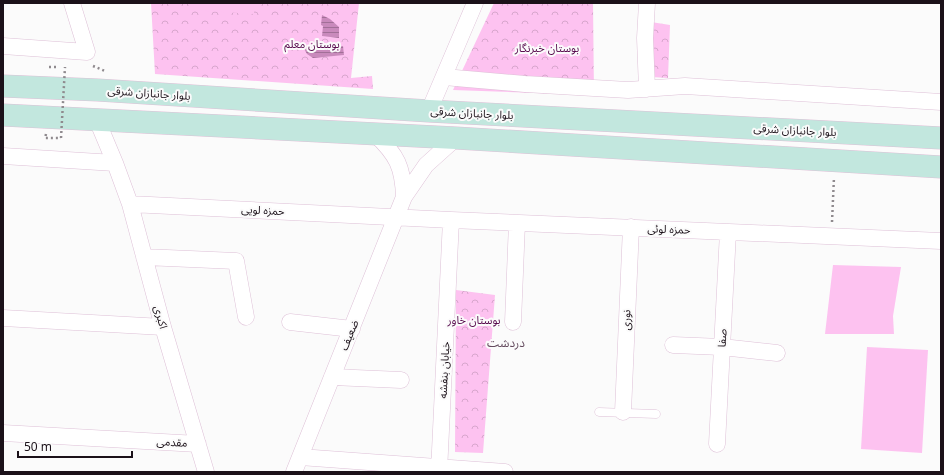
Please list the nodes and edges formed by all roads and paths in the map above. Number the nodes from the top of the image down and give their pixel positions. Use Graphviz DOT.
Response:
graph roads {
  1 [pos="72,3"];
  2 [pos="475,3"];
  3 [pos="647,3"];
  4 [pos="3,46"];
  5 [pos="65,67"];
  6 [pos="444,77"];
  7 [pos="3,86"];
  8 [pos="647,89"];
  9 [pos="941,102"];
  10 [pos="429,111"];
  11 [pos="3,115"];
  12 [pos="97,120"];
  13 [pos="375,134"];
  14 [pos="45,138"];
  15 [pos="456,138"];
  16 [pos="941,138"];
  17 [pos="3,156"];
  18 [pos="835,161"];
  19 [pos="115,163"];
  20 [pos="941,167"];
  21 [pos="404,197"];
  22 [pos="130,204"];
  23 [pos="397,217"];
  24 [pos="451,220"];
  25 [pos="517,222"];
  26 [pos="630,227"];
  27 [pos="728,232"];
  28 [pos="831,236"];
  29 [pos="941,241"];
  30 [pos="144,257"];
  31 [pos="246,317"];
  32 [pos="3,318"];
  33 [pos="290,322"];
  34 [pos="513,322"];
  35 [pos="163,327"];
  36 [pos="352,329"];
  37 [pos="673,345"];
  38 [pos="722,348"];
  39 [pos="777,353"];
  40 [pos="332,377"];
  41 [pos="402,380"];
  42 [pos="599,412"];
  43 [pos="623,412"];
  44 [pos="656,414"];
  45 [pos="3,433"];
  46 [pos="198,444"];
  47 [pos="717,444"];
  48 [pos="300,457"];
  49 [pos="439,470"];
  50 [pos="206,472"];
  51 [pos="294,472"];
  52 [pos="505,472"];
  1 -- 4 [label="street"];
  2 -- 6 [label="street"];
  3 -- 8 [label="street"];
  5 -- 14 [label="path, bridge"];
  6 -- 8 [label="street"];
  6 -- 10 [label="street"];
  7 -- 10 [label="main road, بلوار جانبازان شرقی"];
  8 -- 9 [label="street"];
  10 -- 16 [label="main road, بلوار جانبازان شرقی"];
  11 -- 12 [label="main road"];
  12 -- 13 [label="main road"];
  12 -- 19 [label="street, اکبری"];
  13 -- 15 [label="main road"];
  13 -- 21 [label="street"];
  15 -- 18 [label="main road"];
  15 -- 21 [label="street"];
  17 -- 19 [label="street"];
  18 -- 20 [label="main road"];
  18 -- 28 [label="path"];
  19 -- 22 [label="street, اکبری"];
  21 -- 23 [label="street, ضعیف"];
  22 -- 23 [label="street, حمزه لویی"];
  22 -- 30 [label="street, اکبری"];
  23 -- 24 [label="street, حمزه لوئی"];
  23 -- 36 [label="street, ضعیف"];
  24 -- 25 [label="street, حمزه لوئی"];
  24 -- 49 [label="street, خیابان بنفشه"];
  25 -- 26 [label="street, حمزه لوئی"];
  25 -- 34 [label="street"];
  26 -- 27 [label="street, حمزه لوئی"];
  26 -- 43 [label="street, نوری"];
  27 -- 28 [label="street, حمزه لوئی"];
  27 -- 38 [label="street, صفا"];
  28 -- 29 [label="street, حمزه لوئی"];
  30 -- 31 [label="street"];
  30 -- 35 [label="street, اکبری"];
  32 -- 35 [label="street"];
  33 -- 36 [label="street"];
  35 -- 46 [label="street, اکبری"];
  36 -- 40 [label="street, ضعیف"];
  37 -- 38 [label="street"];
  38 -- 39 [label="street"];
  38 -- 47 [label="street, صفا"];
  40 -- 41 [label="street"];
  40 -- 48 [label="street, ضعیف"];
  42 -- 43 [label="lane"];
  43 -- 44 [label="lane"];
  45 -- 46 [label="street, مقدمی"];
  46 -- 50 [label="street, اکبری"];
  48 -- 49 [label="street"];
  48 -- 51 [label="street, ضعیف"];
  49 -- 52 [label="street"];
}
